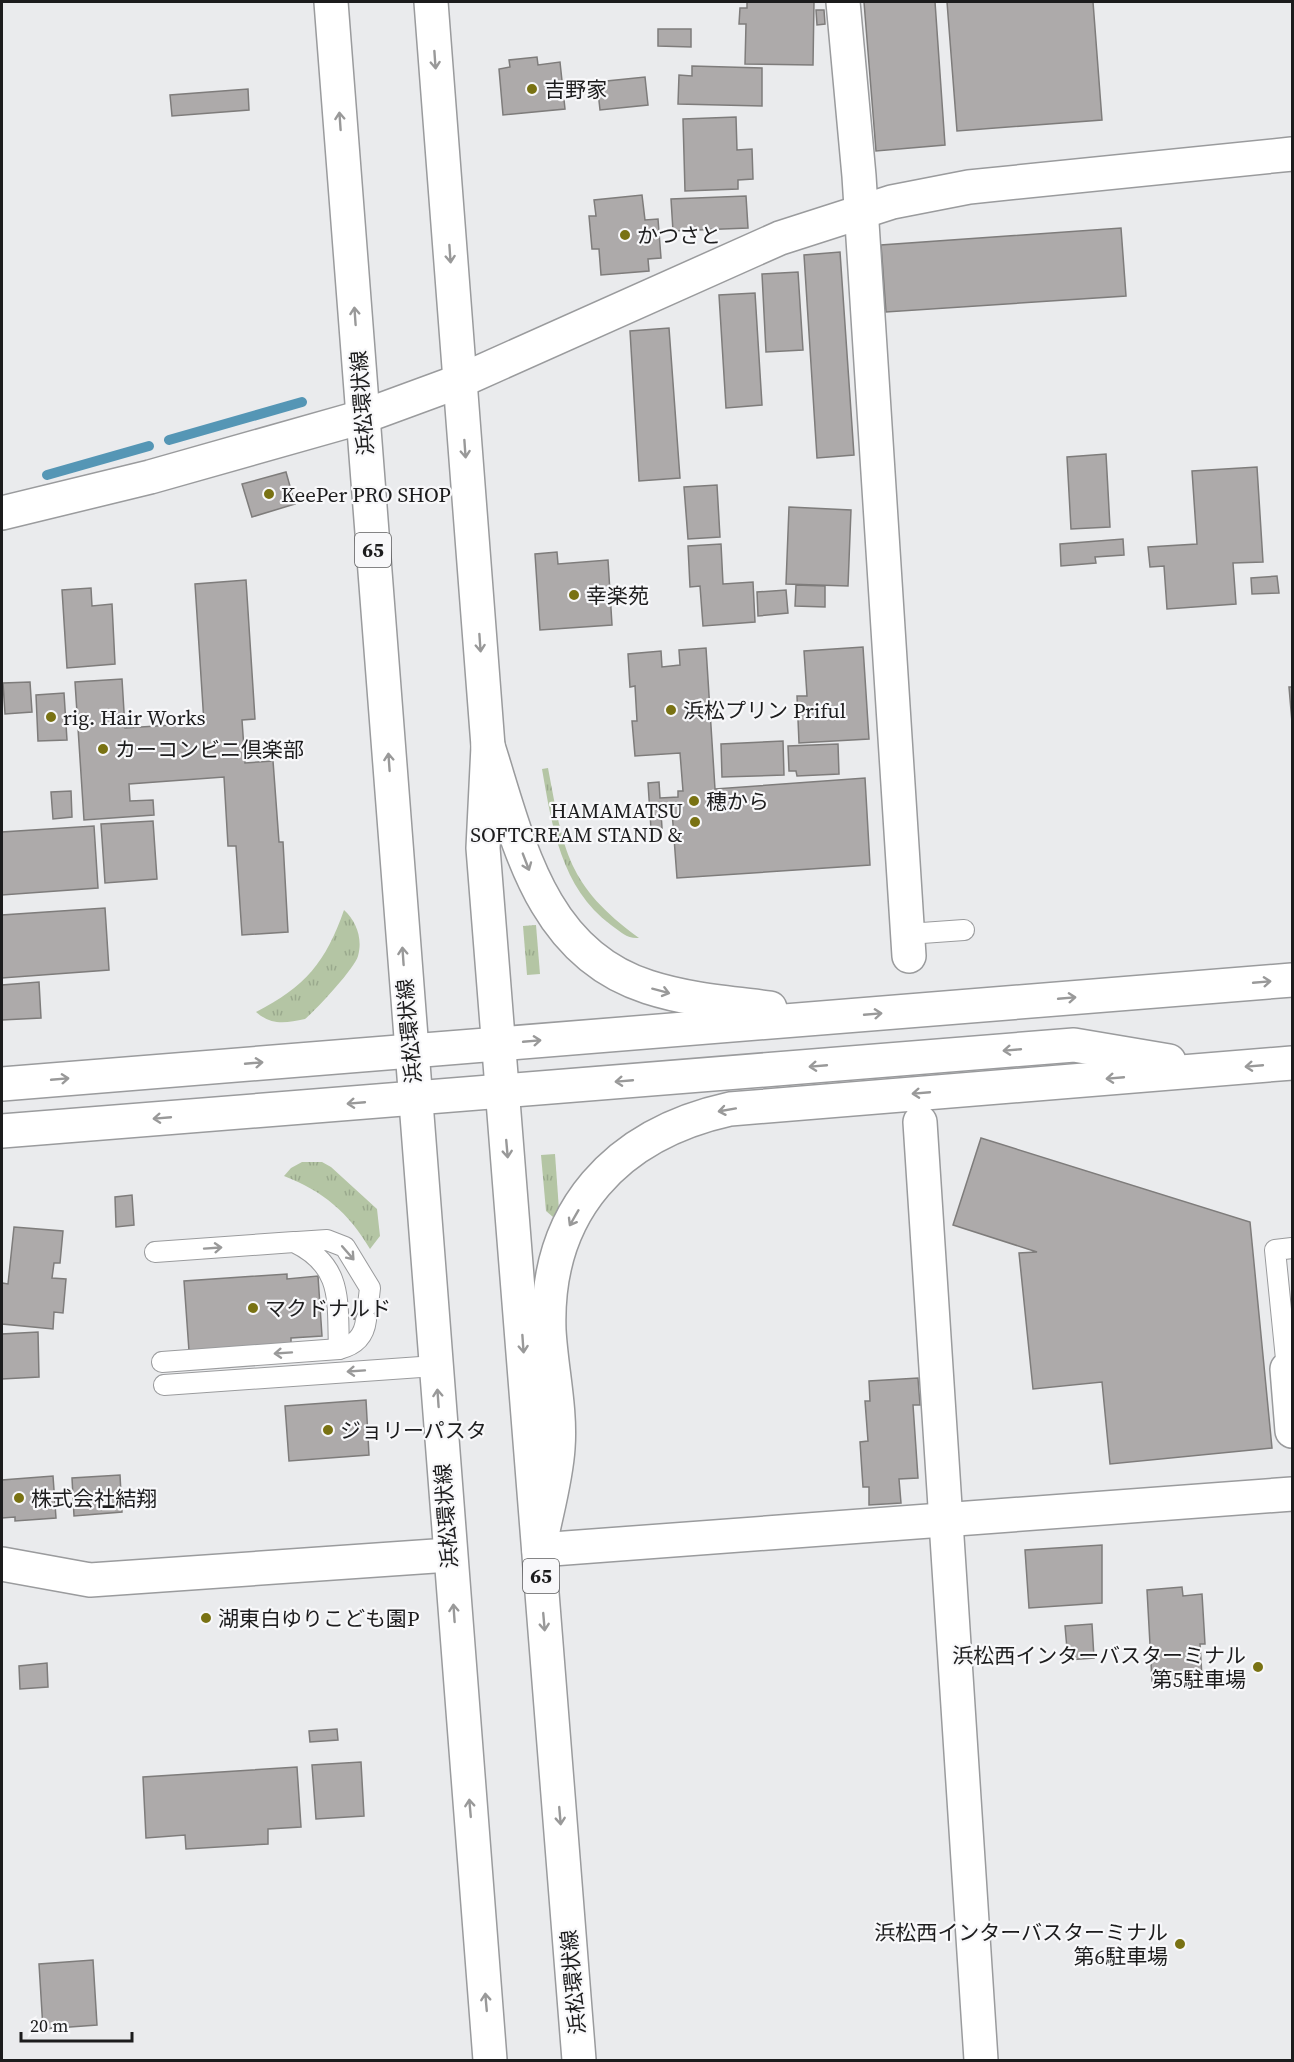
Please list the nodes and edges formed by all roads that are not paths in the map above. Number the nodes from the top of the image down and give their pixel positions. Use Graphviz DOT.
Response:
graph roads {
  1 [pos="331,2"];
  2 [pos="431,2"];
  3 [pos="843,2"];
  4 [pos="1293,154"];
  5 [pos="861,210"];
  6 [pos="460,381"];
  7 [pos="362,417"];
  8 [pos="2,513"];
  9 [pos="488,746"];
  10 [pos="964,930"];
  11 [pos="908,945"];
  12 [pos="1293,980"];
  13 [pos="835,1017"];
  14 [pos="499,1044"];
  15 [pos="411,1051"];
  16 [pos="1293,1063"];
  17 [pos="1216,1070"];
  18 [pos="2,1084"];
  19 [pos="502,1091"];
  20 [pos="415,1098"];
  21 [pos="920,1122"];
  22 [pos="2,1131"];
  23 [pos="294,1242"];
  24 [pos="1293,1248"];
  25 [pos="155,1252"];
  26 [pos="339,1349"];
  27 [pos="162,1362"];
  28 [pos="435,1366"];
  29 [pos="1287,1369"];
  30 [pos="164,1385"];
  31 [pos="1293,1431"];
  32 [pos="1293,1494"];
  33 [pos="945,1520"];
  34 [pos="539,1550"];
  35 [pos="449,1555"];
  36 [pos="2,1564"];
  37 [pos="490,2061"];
  38 [pos="579,2061"];
  39 [pos="981,2061"];
  7 -- 1 [label="main road, 浜松環状線 / 65, one-way"];
  2 -- 6 [label="main road, 浜松環状線 / 65, one-way"];
  3 -- 5 [label="main road"];
  4 -- 5 [label="main road"];
  5 -- 6 [label="main road"];
  5 -- 11 [label="main road"];
  6 -- 7 [label="main road"];
  6 -- 9 [label="main road, 浜松環状線 / 65, one-way"];
  7 -- 8 [label="main road"];
  15 -- 7 [label="main road, 浜松環状線 / 65, one-way"];
  9 -- 13 [label="main road, one-way"];
  9 -- 14 [label="main road, 浜松環状線 / 65"];
  10 -- 11 [label="lane"];
  13 -- 12 [label="main road, one-way"];
  14 -- 13 [label="main road, one-way"];
  14 -- 15 [label="main road"];
  14 -- 19 [label="main road, 浜松環状線 / 65"];
  18 -- 15 [label="main road, one-way"];
  15 -- 20 [label="main road, 浜松環状線 / 65"];
  16 -- 17 [label="main road, one-way"];
  17 -- 19 [label="main road, one-way"];
  17 -- 34 [label="main road, one-way"];
  19 -- 20 [label="main road"];
  19 -- 34 [label="main road, 浜松環状線 / 65, one-way"];
  20 -- 22 [label="main road, one-way"];
  20 -- 28 [label="main road, 浜松環状線 / 65"];
  21 -- 33 [label="main road"];
  25 -- 23 [label="lane, one-way"];
  23 -- 26 [label="lane"];
  23 -- 26 [label="lane, one-way"];
  24 -- 29 [label="lane"];
  26 -- 27 [label="lane, one-way"];
  28 -- 30 [label="lane, one-way"];
  35 -- 28 [label="main road, 浜松環状線 / 65, one-way"];
  29 -- 31 [label="main road"];
  32 -- 33 [label="main road"];
  33 -- 34 [label="main road"];
  33 -- 39 [label="main road"];
  34 -- 38 [label="main road, 浜松環状線 / 65, one-way"];
  35 -- 36 [label="main road"];
  37 -- 35 [label="main road, 浜松環状線 / 65, one-way"];
}
